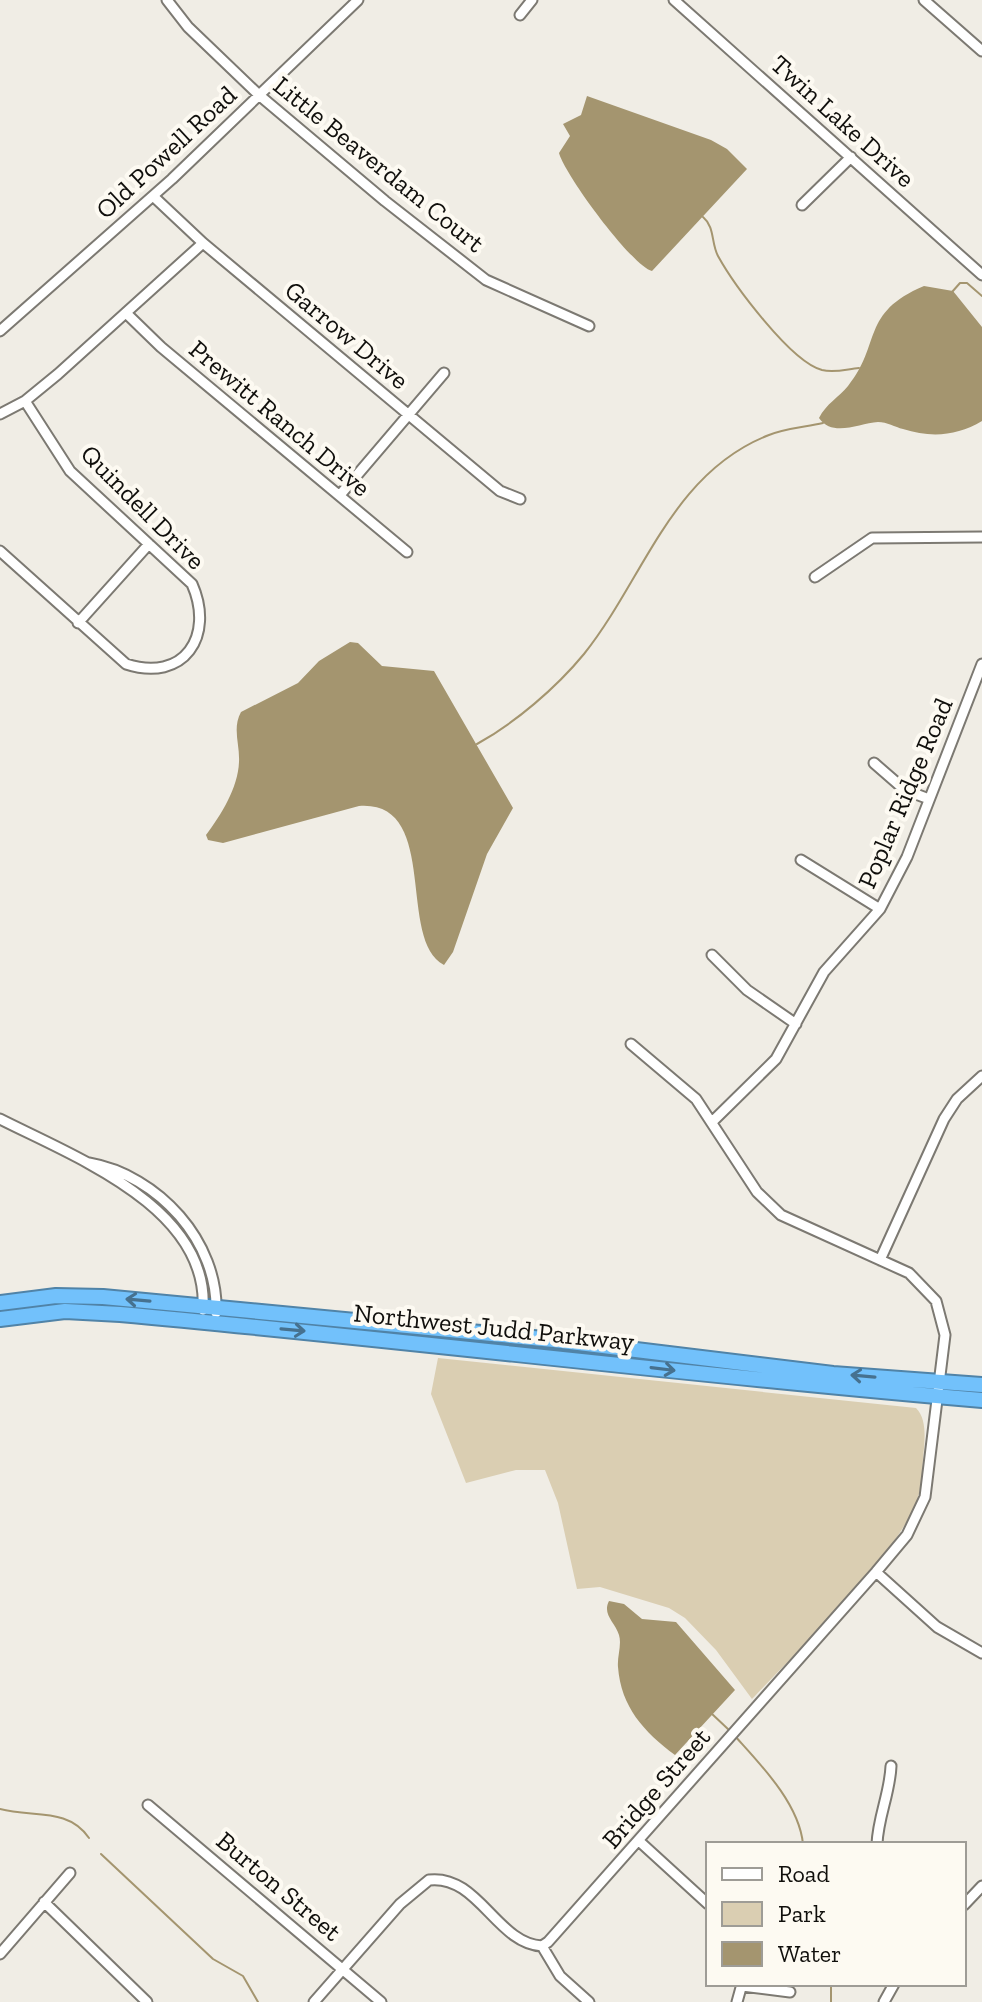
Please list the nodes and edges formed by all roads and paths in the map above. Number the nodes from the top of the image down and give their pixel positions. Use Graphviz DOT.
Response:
graph roads {
  1 [pos="167,0"];
  2 [pos="358,0"];
  3 [pos="532,0"];
  4 [pos="674,0"];
  5 [pos="924,0"];
  6 [pos="520,15"];
  7 [pos="982,51"];
  8 [pos="259,95"];
  9 [pos="851,157"];
  10 [pos="153,196"];
  11 [pos="802,205"];
  12 [pos="203,243"];
  13 [pos="982,275"];
  14 [pos="127,314"];
  15 [pos="589,326"];
  16 [pos="0,331"];
  17 [pos="444,373"];
  18 [pos="25,401"];
  19 [pos="0,414"];
  20 [pos="409,415"];
  21 [pos="340,495"];
  22 [pos="520,499"];
  23 [pos="982,537"];
  24 [pos="149,544"];
  25 [pos="0,551"];
  26 [pos="407,552"];
  27 [pos="815,577"];
  28 [pos="78,623"];
  29 [pos="982,664"];
  30 [pos="874,763"];
  31 [pos="929,799"];
  32 [pos="801,860"];
  33 [pos="880,909"];
  34 [pos="712,955"];
  35 [pos="796,1024"];
  36 [pos="631,1044"];
  37 [pos="982,1076"];
  38 [pos="0,1119"];
  39 [pos="712,1122"];
  40 [pos="880,1260"];
  41 [pos="0,1303"];
  42 [pos="209,1314"];
  43 [pos="0,1319"];
  44 [pos="982,1385"];
  45 [pos="939,1390"];
  46 [pos="982,1400"];
  47 [pos="876,1572"];
  48 [pos="982,1653"];
  49 [pos="891,1766"];
  50 [pos="148,1805"];
  51 [pos="639,1841"];
  52 [pos="877,1842"];
  53 [pos="70,1873"];
  54 [pos="982,1886"];
  55 [pos="44,1902"];
  56 [pos="706,1902"];
  57 [pos="966,1903"];
  58 [pos="542,1946"];
  59 [pos="0,1954"];
  60 [pos="343,1970"];
  61 [pos="749,1986"];
  62 [pos="790,1992"];
  63 [pos="147,2002"];
  64 [pos="314,2002"];
  65 [pos="381,2002"];
  66 [pos="589,2002"];
  1 -- 8 [label="street, Little Beaverdam Court"];
  2 -- 8 [label="street, Old Powell Road"];
  3 -- 6 [label="street"];
  4 -- 9 [label="street, Twin Lake Drive"];
  5 -- 7 [label="street"];
  8 -- 10 [label="street, Old Powell Road"];
  8 -- 15 [label="street, Little Beaverdam Court"];
  9 -- 11 [label="street"];
  9 -- 13 [label="street, Twin Lake Drive"];
  10 -- 12 [label="street, Garrow Drive"];
  10 -- 16 [label="street, Old Powell Road"];
  12 -- 14 [label="street"];
  12 -- 20 [label="street, Garrow Drive"];
  14 -- 18 [label="street"];
  14 -- 21 [label="street, Prewitt Ranch Drive"];
  17 -- 20 [label="street"];
  18 -- 19 [label="street"];
  18 -- 24 [label="street, Quindell Drive"];
  20 -- 21 [label="street"];
  20 -- 22 [label="street, Garrow Drive"];
  21 -- 26 [label="street, Prewitt Ranch Drive"];
  23 -- 27 [label="street"];
  24 -- 28 [label="street"];
  24 -- 28 [label="street, Quindell Drive"];
  25 -- 28 [label="street, Quindell Drive"];
  29 -- 31 [label="street, Poplar Ridge Road"];
  30 -- 31 [label="street"];
  31 -- 33 [label="street, Poplar Ridge Road"];
  32 -- 33 [label="street"];
  33 -- 35 [label="street, Poplar Ridge Road"];
  34 -- 35 [label="street"];
  35 -- 39 [label="street, Poplar Ridge Road"];
  36 -- 39 [label="street, Bridge Street"];
  37 -- 40 [label="street"];
  38 -- 42 [label="street"];
  39 -- 40 [label="street, Bridge Street"];
  40 -- 45 [label="street, Bridge Street"];
  42 -- 41 [label="highway, Northwest Judd Parkway, one-way"];
  42 -- 43 [label="highway, Northwest Judd Parkway"];
  42 -- 45 [label="highway, Northwest Judd Parkway"];
  44 -- 45 [label="highway, Northwest Judd Parkway"];
  45 -- 46 [label="highway, Northwest Judd Parkway"];
  45 -- 47 [label="street, Bridge Street"];
  47 -- 48 [label="street"];
  47 -- 51 [label="street, Bridge Street"];
  49 -- 52 [label="street"];
  50 -- 60 [label="street, Burton Street"];
  51 -- 56 [label="street"];
  51 -- 58 [label="street, Bridge Street"];
  53 -- 55 [label="street"];
  54 -- 57 [label="street"];
  55 -- 59 [label="street"];
  55 -- 63 [label="street"];
  58 -- 60 [label="street"];
  58 -- 66 [label="street"];
  60 -- 64 [label="street"];
  60 -- 65 [label="street, Burton Street"];
  61 -- 62 [label="street"];
}
